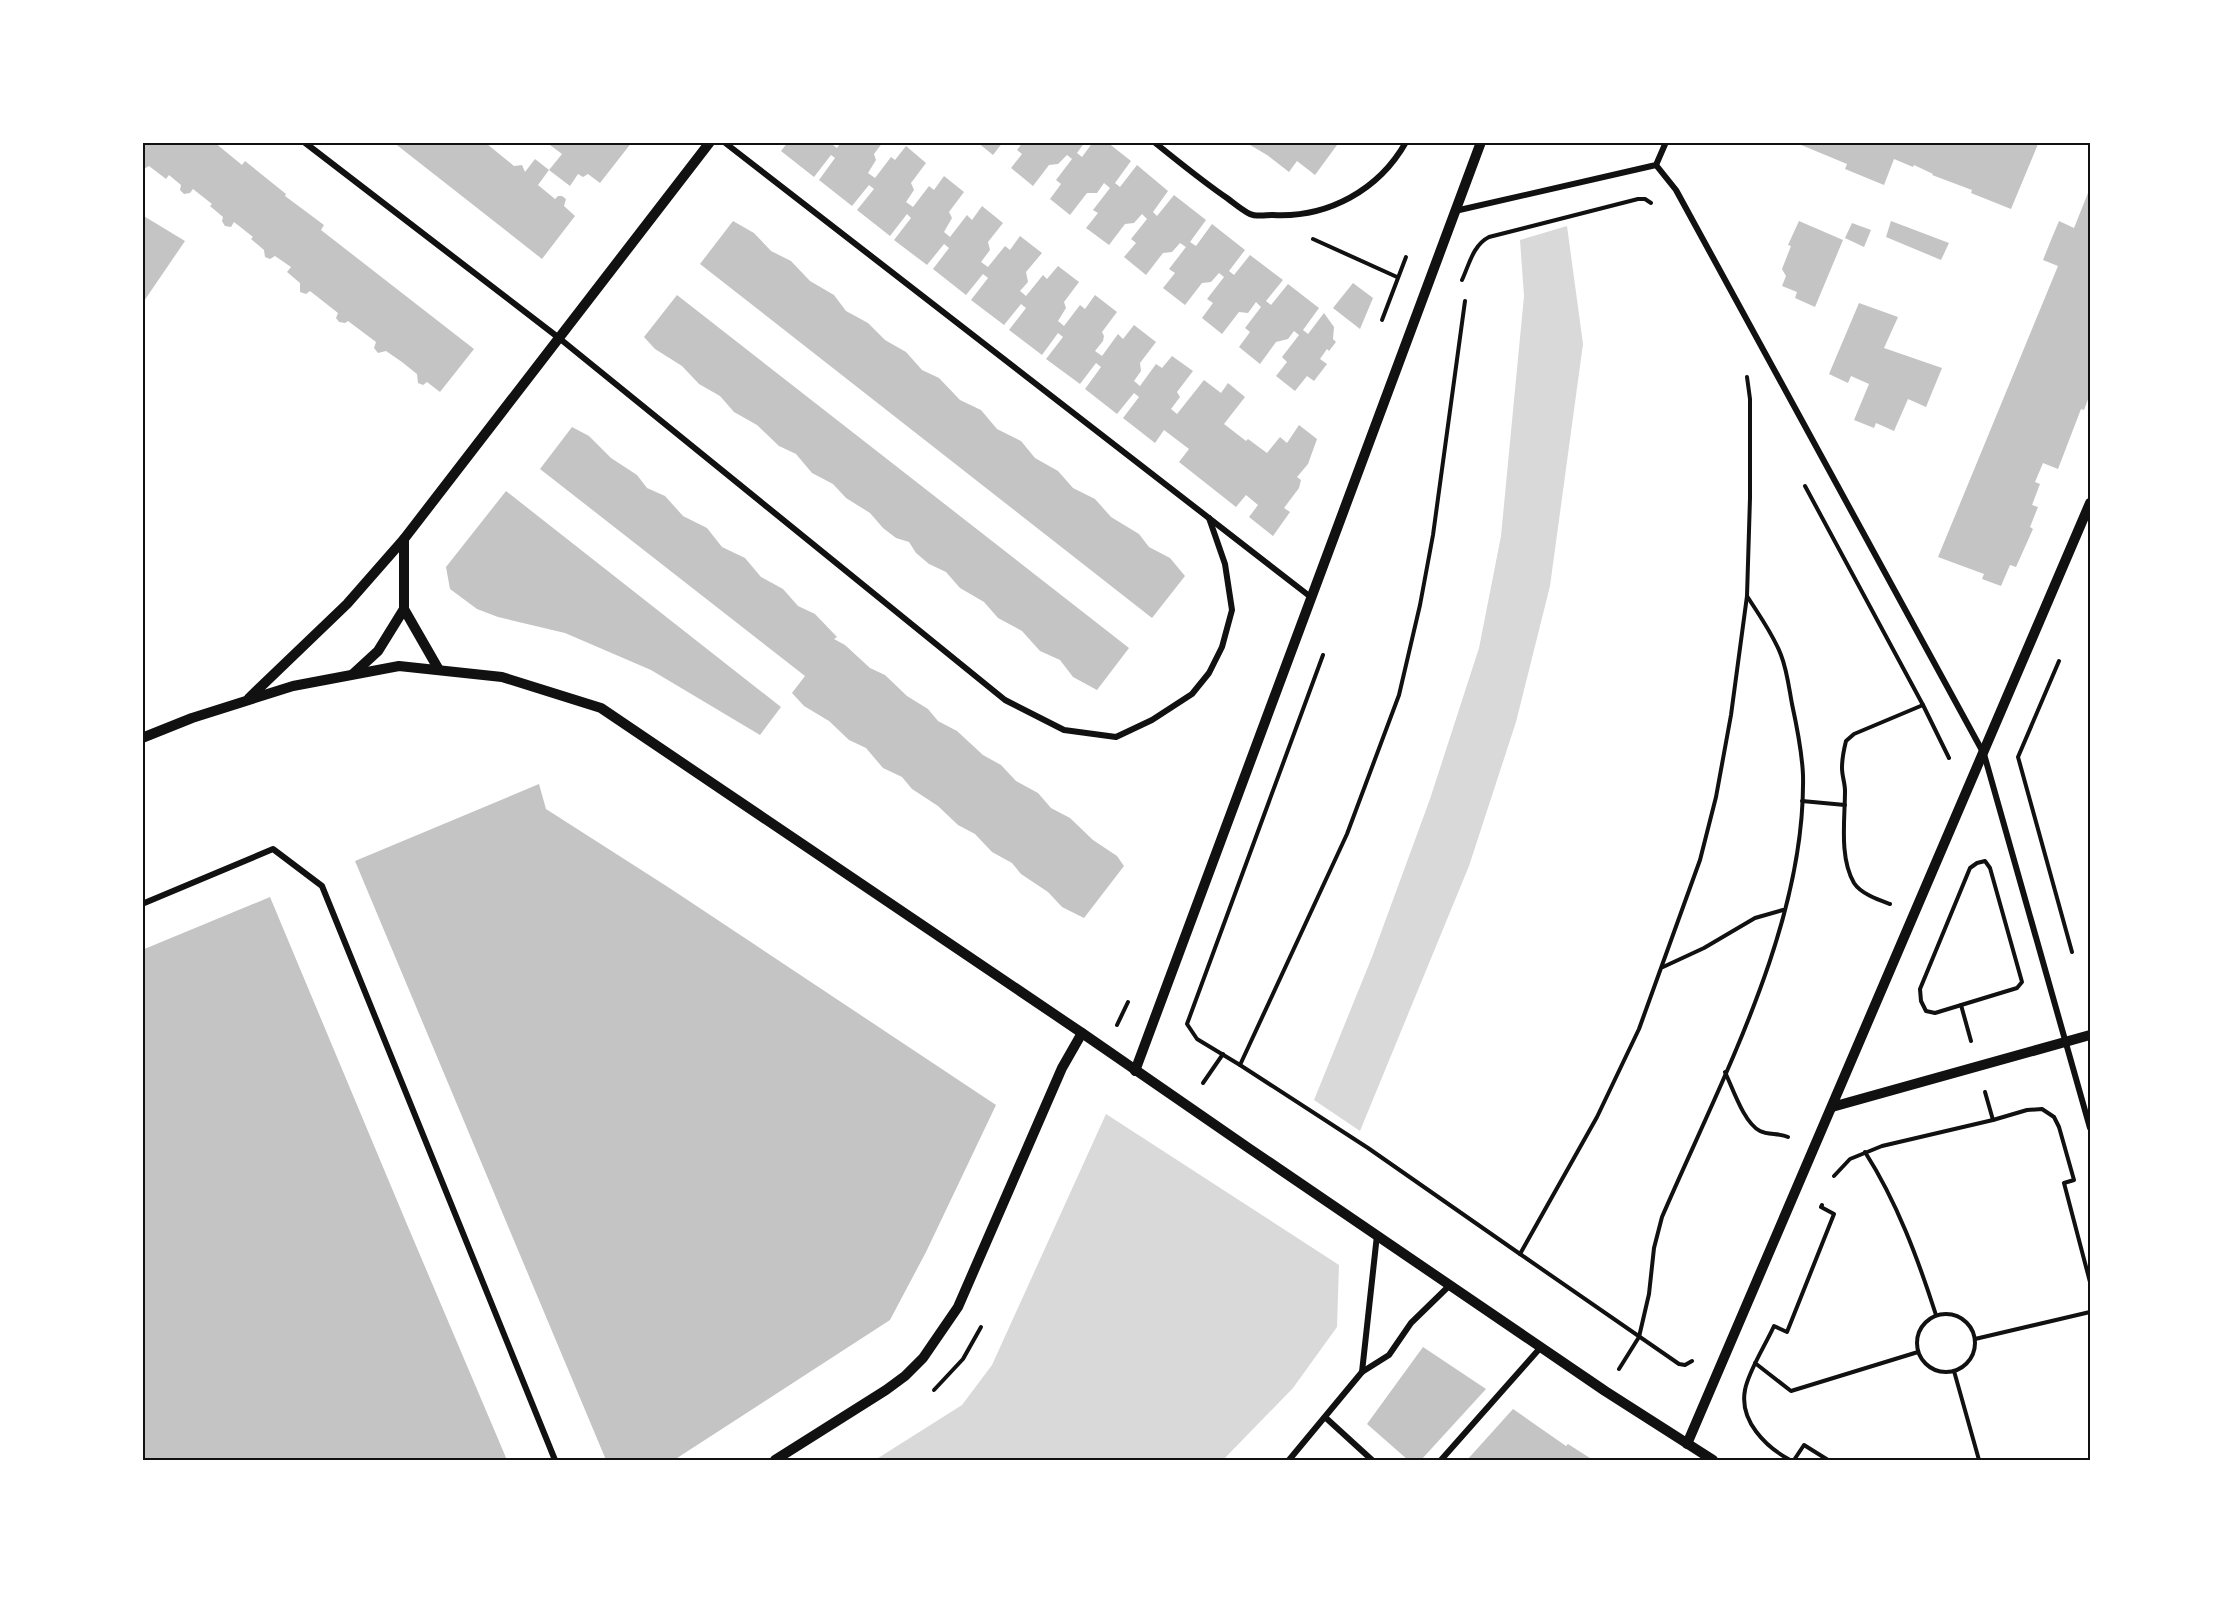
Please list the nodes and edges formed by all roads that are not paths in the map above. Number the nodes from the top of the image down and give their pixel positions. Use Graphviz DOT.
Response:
graph roads {
  1 [pos="304,142"];
  2 [pos="710,142"];
  3 [pos="724,142"];
  4 [pos="1154,142"];
  5 [pos="1406,142"];
  6 [pos="1481,142"];
  7 [pos="1666,142"];
  8 [pos="1656,165"];
  9 [pos="1454,211"];
  10 [pos="559,338"];
  11 [pos="2091,503"];
  12 [pos="1209,518"];
  13 [pos="405,539"];
  14 [pos="1312,598"];
  15 [pos="404,609"];
  16 [pos="439,670"];
  17 [pos="353,675"];
  18 [pos="247,700"];
  19 [pos="142,738"];
  20 [pos="1984,754"];
  21 [pos="142,904"];
  22 [pos="1082,1032"];
  23 [pos="2091,1035"];
  24 [pos="2067,1042"];
  25 [pos="1136,1071"];
  26 [pos="1832,1107"];
  27 [pos="2091,1128"];
  28 [pos="1377,1235"];
  29 [pos="1450,1285"];
  30 [pos="1541,1347"];
  31 [pos="1362,1372"];
  32 [pos="1326,1418"];
  33 [pos="1688,1444"];
  34 [pos="555,1461"];
  35 [pos="776,1461"];
  36 [pos="1289,1461"];
  37 [pos="1372,1461"];
  38 [pos="1441,1461"];
  39 [pos="1713,1461"];
  1 -- 10 [label="street"];
  2 -- 10 [label="street"];
  3 -- 12 [label="street"];
  4 -- 5 [label="street"];
  6 -- 9 [label="street"];
  7 -- 8 [label="street"];
  8 -- 9 [label="street"];
  8 -- 20 [label="street"];
  9 -- 14 [label="street"];
  10 -- 12 [label="street"];
  10 -- 13 [label="street"];
  11 -- 20 [label="street"];
  12 -- 14 [label="street"];
  13 -- 15 [label="street"];
  13 -- 18 [label="street"];
  14 -- 25 [label="street"];
  15 -- 16 [label="street"];
  15 -- 17 [label="street"];
  16 -- 17 [label="street"];
  16 -- 22 [label="street"];
  17 -- 18 [label="street"];
  18 -- 19 [label="street"];
  20 -- 24 [label="street"];
  20 -- 26 [label="street"];
  21 -- 34 [label="street"];
  22 -- 25 [label="street"];
  22 -- 35 [label="street"];
  23 -- 24 [label="street"];
  24 -- 26 [label="street"];
  24 -- 27 [label="street"];
  25 -- 28 [label="street"];
  26 -- 33 [label="street"];
  28 -- 29 [label="street"];
  28 -- 31 [label="street"];
  29 -- 30 [label="street"];
  29 -- 31 [label="street"];
  30 -- 33 [label="street"];
  30 -- 38 [label="street"];
  31 -- 32 [label="street"];
  32 -- 36 [label="street"];
  32 -- 37 [label="street"];
  33 -- 39 [label="street"];
}
